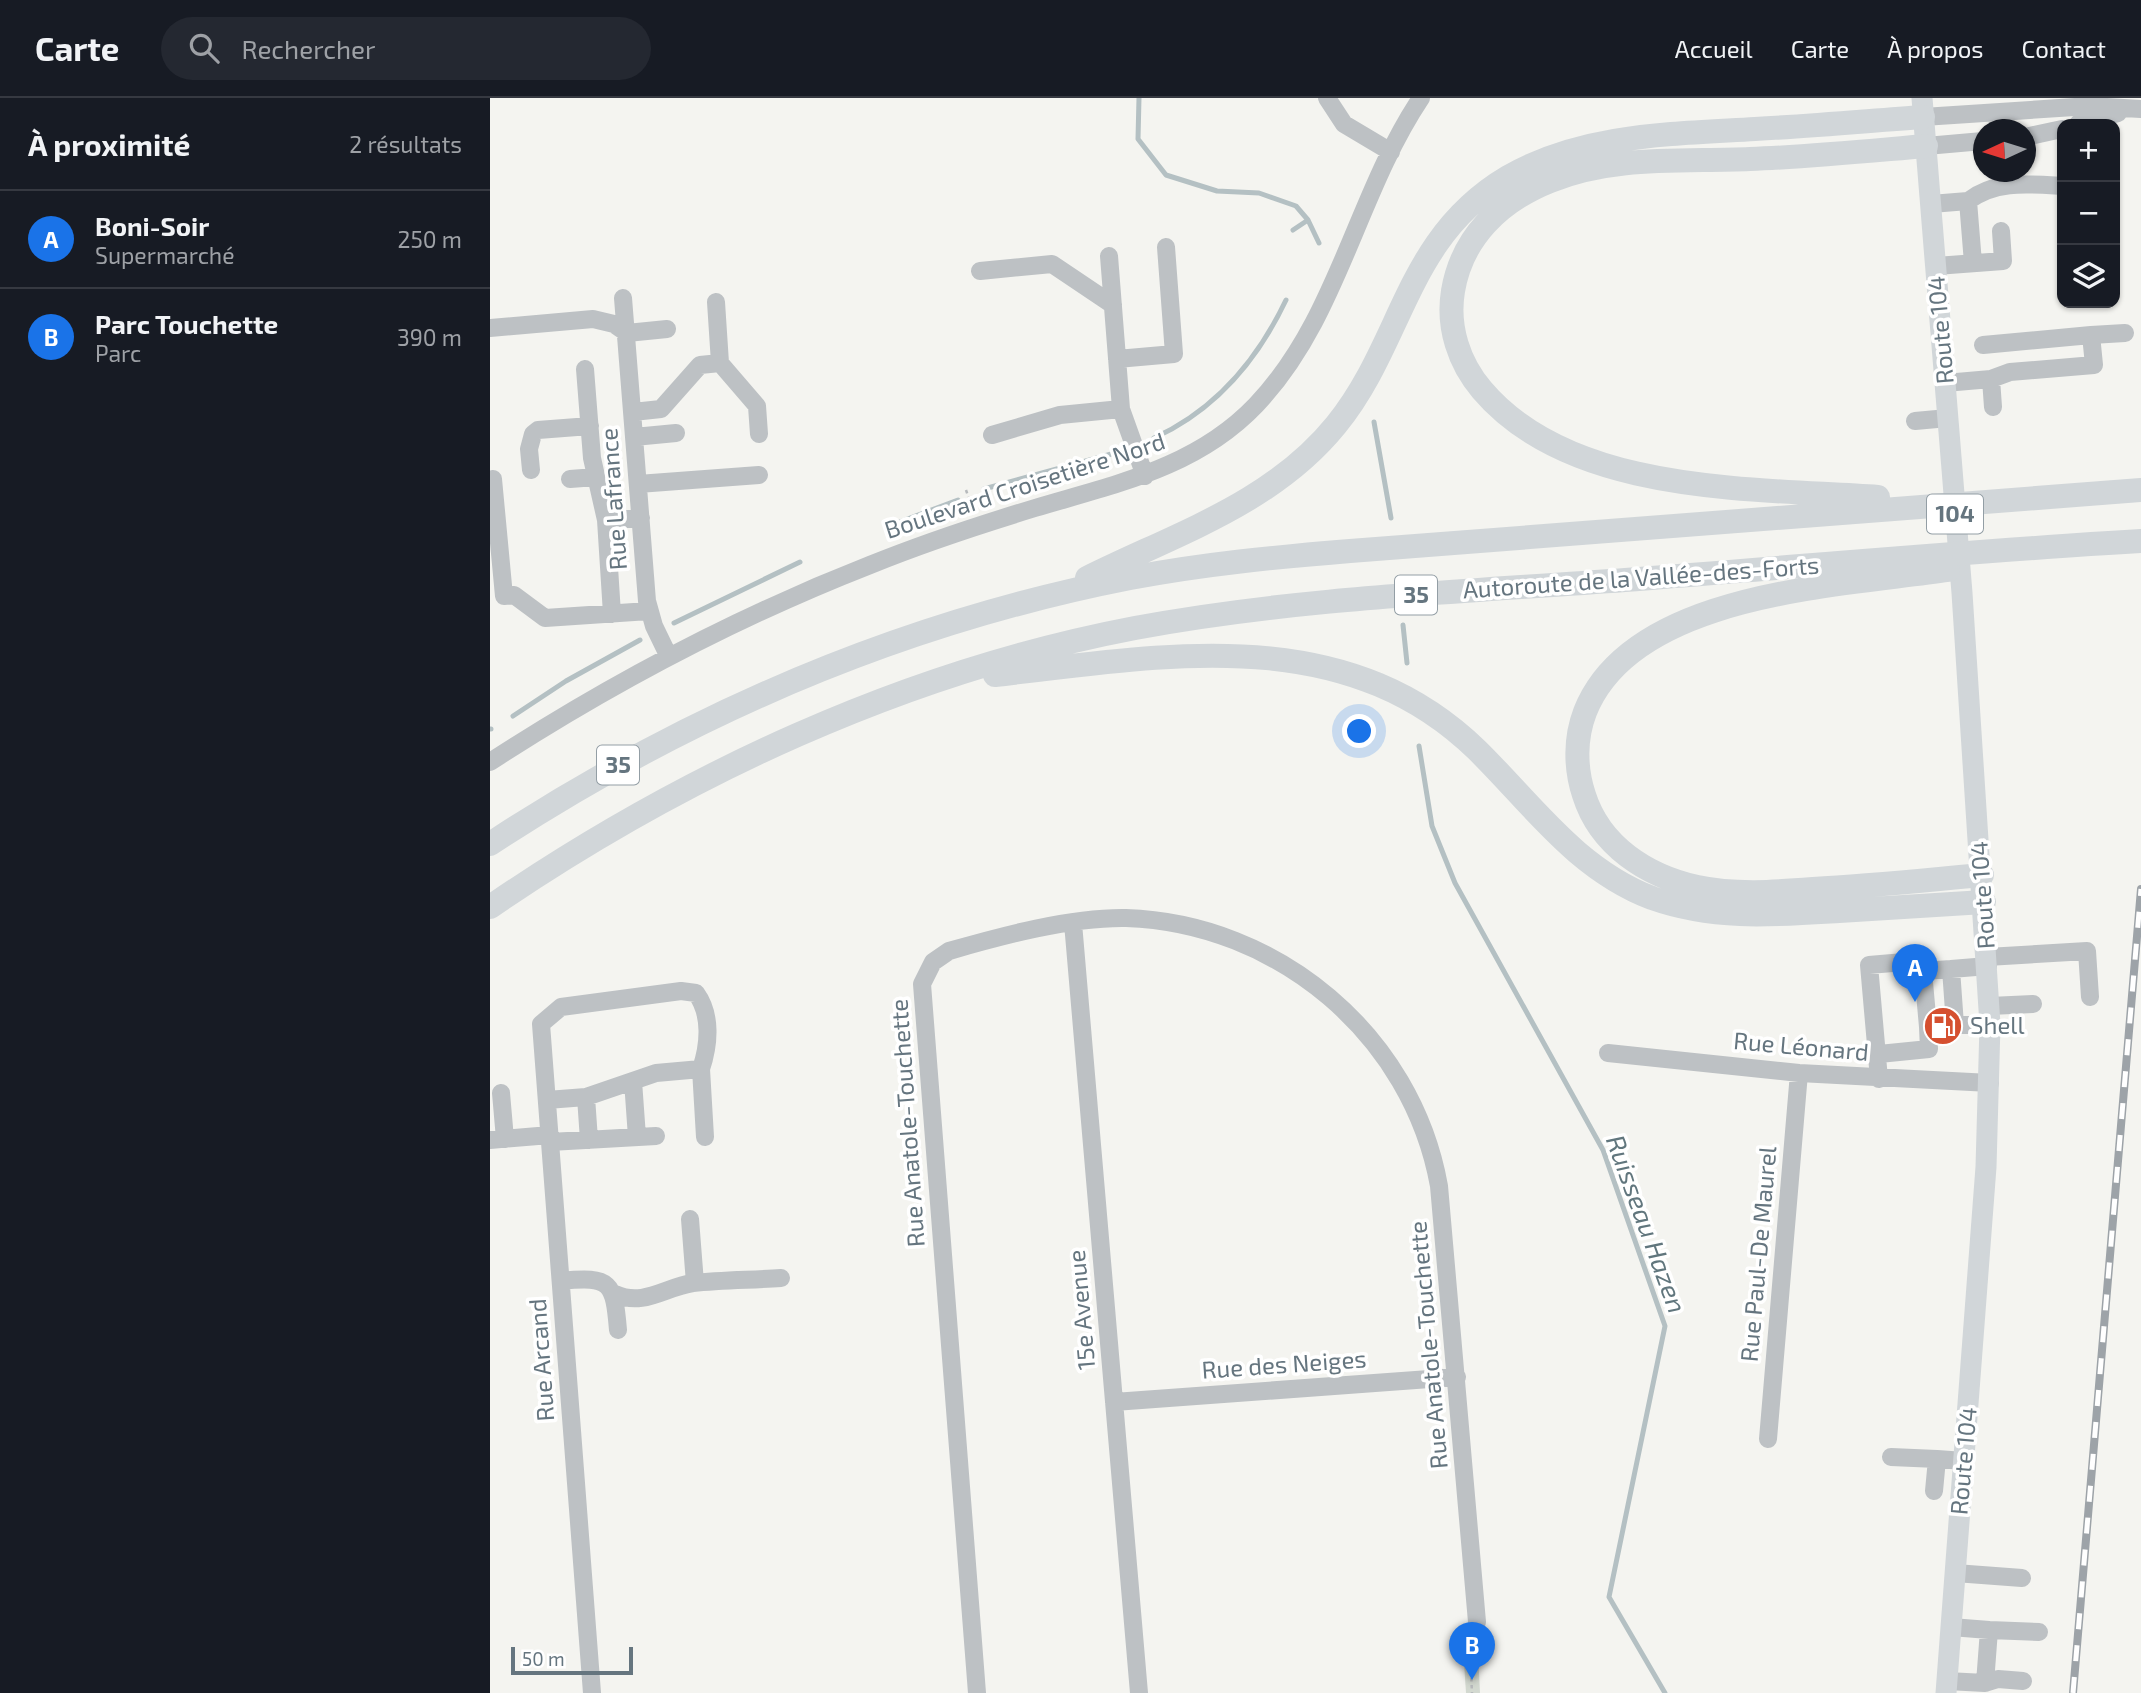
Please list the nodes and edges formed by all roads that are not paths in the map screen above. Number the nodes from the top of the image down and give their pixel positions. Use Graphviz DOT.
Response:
graph roads {
  1 [pos="1328,98"];
  2 [pos="1421,98"];
  3 [pos="1922,107"];
  4 [pos="2109,107"];
  5 [pos="2135,109"];
  6 [pos="2087,119"];
  7 [pos="2057,130"];
  8 [pos="2036,134"];
  9 [pos="1973,142"];
  10 [pos="1926,146"];
  11 [pos="1391,152"];
  12 [pos="2057,186"];
  13 [pos="1968,201"];
  14 [pos="1931,204"];
  15 [pos="2001,231"];
  16 [pos="1166,247"];
  17 [pos="1109,256"];
  18 [pos="1973,263"];
  19 [pos="1936,266"];
  20 [pos="979,271"];
  21 [pos="623,298"];
  22 [pos="716,302"];
  23 [pos="1113,305"];
  24 [pos="490,328"];
  25 [pos="667,329"];
  26 [pos="2125,333"];
  27 [pos="627,334"];
  28 [pos="2091,335"];
  29 [pos="2018,342"];
  30 [pos="1983,345"];
  31 [pos="1117,359"];
  32 [pos="720,363"];
  33 [pos="585,369"];
  34 [pos="2021,371"];
  35 [pos="1991,379"];
  36 [pos="1945,383"];
  37 [pos="1993,407"];
  38 [pos="1121,409"];
  39 [pos="633,412"];
  40 [pos="1948,418"];
  41 [pos="1915,421"];
  42 [pos="590,426"];
  43 [pos="676,433"];
  44 [pos="759,434"];
  45 [pos="992,435"];
  46 [pos="634,437"];
  47 [pos="531,470"];
  48 [pos="759,475"];
  49 [pos="1145,476"];
  50 [pos="596,477"];
  51 [pos="493,479"];
  52 [pos="570,479"];
  53 [pos="638,484"];
  54 [pos="2130,490"];
  55 [pos="1899,503"];
  56 [pos="641,518"];
  57 [pos="606,520"];
  58 [pos="2130,543"];
  59 [pos="1905,568"];
  60 [pos="1050,596"];
  61 [pos="497,597"];
  62 [pos="649,611"];
  63 [pos="612,614"];
  64 [pos="669,657"];
  65 [pos="936,682"];
  66 [pos="490,762"];
  67 [pos="490,844"];
  68 [pos="1982,875"];
  69 [pos="1984,902"];
  70 [pos="490,907"];
  71 [pos="1073,923"];
  72 [pos="1988,961"];
  73 [pos="1951,969"];
  74 [pos="1923,971"];
  75 [pos="2090,997"];
  76 [pos="2033,1004"];
  77 [pos="1990,1015"];
  78 [pos="1955,1025"];
  79 [pos="1928,1027"];
  80 [pos="1929,1049"];
  81 [pos="1608,1053"];
  82 [pos="1879,1054"];
  83 [pos="701,1069"];
  84 [pos="1799,1073"];
  85 [pos="1879,1079"];
  86 [pos="633,1081"];
  87 [pos="1927,1081"];
  88 [pos="1990,1083"];
  89 [pos="501,1093"];
  90 [pos="586,1097"];
  91 [pos="547,1100"];
  92 [pos="656,1136"];
  93 [pos="637,1137"];
  94 [pos="705,1137"];
  95 [pos="550,1138"];
  96 [pos="498,1140"];
  97 [pos="589,1140"];
  98 [pos="690,1219"];
  99 [pos="781,1278"];
  100 [pos="561,1281"];
  101 [pos="695,1283"];
  102 [pos="615,1294"];
  103 [pos="618,1330"];
  104 [pos="1457,1377"];
  105 [pos="1114,1402"];
  106 [pos="1768,1439"];
  107 [pos="1891,1457"];
  108 [pos="1937,1459"];
  109 [pos="1964,1461"];
  110 [pos="1934,1491"];
  111 [pos="1955,1573"];
  112 [pos="2022,1578"];
  113 [pos="1477,1622"];
  114 [pos="1951,1627"];
  115 [pos="1989,1630"];
  116 [pos="2039,1632"];
  117 [pos="2023,1681"];
  118 [pos="1985,1683"];
  119 [pos="1947,1687"];
  120 [pos="593,1693"];
  121 [pos="977,1693"];
  122 [pos="1139,1693"];
  1 -- 11 [label="street"];
  2 -- 11 [label="street, Boulevard Croisetière Nord"];
  3 -- 4 [label="street"];
  3 -- 10 [label="main road, Route 104 / 104"];
  3 -- 60 [label="highway"];
  4 -- 5 [label="street"];
  4 -- 6 [label="street"];
  7 -- 8 [label="street"];
  9 -- 10 [label="street"];
  10 -- 14 [label="main road, Route 104 / 104"];
  10 -- 55 [label="highway"];
  11 -- 49 [label="street, Boulevard Croisetière Nord"];
  12 -- 13 [label="street"];
  13 -- 14 [label="street"];
  13 -- 18 [label="street"];
  14 -- 19 [label="main road, Route 104 / 104"];
  15 -- 18 [label="street"];
  16 -- 31 [label="street"];
  17 -- 23 [label="street"];
  18 -- 19 [label="street"];
  19 -- 36 [label="main road, Route 104 / 104"];
  20 -- 23 [label="street"];
  21 -- 27 [label="street, Rue Lafrance"];
  22 -- 32 [label="street"];
  23 -- 31 [label="street"];
  24 -- 27 [label="street"];
  25 -- 27 [label="street"];
  26 -- 28 [label="street"];
  27 -- 39 [label="street, Rue Lafrance"];
  28 -- 29 [label="street"];
  28 -- 34 [label="street"];
  29 -- 30 [label="street"];
  29 -- 34 [label="street"];
  31 -- 38 [label="street"];
  32 -- 39 [label="street"];
  32 -- 44 [label="street"];
  33 -- 42 [label="street"];
  34 -- 35 [label="street"];
  35 -- 36 [label="street"];
  35 -- 37 [label="street"];
  36 -- 40 [label="main road, Route 104 / 104"];
  38 -- 45 [label="street"];
  38 -- 49 [label="street"];
  39 -- 46 [label="street, Rue Lafrance"];
  40 -- 41 [label="street"];
  40 -- 68 [label="main road, Route 104 / 104"];
  42 -- 47 [label="street"];
  42 -- 50 [label="street"];
  43 -- 46 [label="street"];
  46 -- 53 [label="street, Rue Lafrance"];
  48 -- 53 [label="street"];
  49 -- 64 [label="street, Boulevard Croisetière Nord"];
  50 -- 52 [label="street"];
  50 -- 57 [label="street"];
  51 -- 61 [label="street"];
  53 -- 56 [label="street, Rue Lafrance"];
  54 -- 55 [label="highway"];
  55 -- 60 [label="highway, Autoroute de la Vallée-des-Forts / 35"];
  56 -- 57 [label="street"];
  56 -- 62 [label="street, Rue Lafrance"];
  57 -- 63 [label="street"];
  58 -- 59 [label="highway, Autoroute de la Vallée-des-Forts / 35"];
  59 -- 65 [label="highway, Autoroute de la Vallée-des-Forts / 35"];
  59 -- 68 [label="highway"];
  60 -- 67 [label="highway, Autoroute de la Vallée-des-Forts / 35"];
  61 -- 63 [label="street"];
  62 -- 63 [label="street"];
  62 -- 64 [label="street, Rue Lafrance"];
  64 -- 66 [label="street, Boulevard Croisetière Nord"];
  65 -- 69 [label="highway"];
  65 -- 70 [label="highway, Autoroute de la Vallée-des-Forts / 35"];
  68 -- 69 [label="main road, Route 104 / 104"];
  69 -- 72 [label="main road, Route 104"];
  71 -- 104 [label="street, Rue Anatole-Touchette"];
  71 -- 105 [label="street, 15e Avenue"];
  71 -- 121 [label="street, Rue Anatole-Touchette"];
  72 -- 73 [label="street"];
  72 -- 75 [label="street"];
  72 -- 77 [label="main road, Route 104"];
  73 -- 74 [label="street"];
  73 -- 78 [label="street"];
  74 -- 79 [label="street"];
  74 -- 82 [label="street"];
  76 -- 77 [label="street"];
  77 -- 78 [label="street"];
  77 -- 88 [label="main road, Route 104"];
  78 -- 79 [label="street"];
  79 -- 80 [label="street"];
  80 -- 82 [label="street"];
  80 -- 87 [label="street"];
  81 -- 84 [label="street, Rue Léonard"];
  82 -- 85 [label="street"];
  83 -- 86 [label="street"];
  83 -- 91 [label="street, Rue Arcand"];
  83 -- 94 [label="street"];
  84 -- 85 [label="street, Rue Léonard"];
  84 -- 106 [label="street, Rue Paul-De Maurel"];
  85 -- 87 [label="street, Rue Léonard"];
  86 -- 90 [label="street"];
  86 -- 93 [label="street"];
  87 -- 88 [label="street, Rue Léonard"];
  88 -- 109 [label="main road, Route 104"];
  89 -- 96 [label="street"];
  90 -- 91 [label="street"];
  90 -- 97 [label="street"];
  91 -- 95 [label="street, Rue Arcand"];
  92 -- 93 [label="street"];
  93 -- 97 [label="street"];
  95 -- 96 [label="street"];
  95 -- 97 [label="street"];
  95 -- 100 [label="street, Rue Arcand"];
  98 -- 101 [label="street"];
  99 -- 101 [label="street"];
  100 -- 102 [label="street"];
  100 -- 120 [label="street, Rue Arcand"];
  101 -- 102 [label="street"];
  102 -- 103 [label="street"];
  104 -- 105 [label="street, Rue des Neiges"];
  104 -- 113 [label="street, Rue Anatole-Touchette"];
  105 -- 122 [label="street, 15e Avenue"];
  107 -- 108 [label="street"];
  108 -- 109 [label="street"];
  108 -- 110 [label="street"];
  109 -- 111 [label="main road, Route 104"];
  111 -- 112 [label="street"];
  111 -- 114 [label="main road, Route 104"];
  114 -- 115 [label="street"];
  114 -- 119 [label="main road, Route 104"];
  115 -- 116 [label="street"];
  115 -- 118 [label="street"];
  117 -- 118 [label="street"];
  118 -- 119 [label="street"];
}
